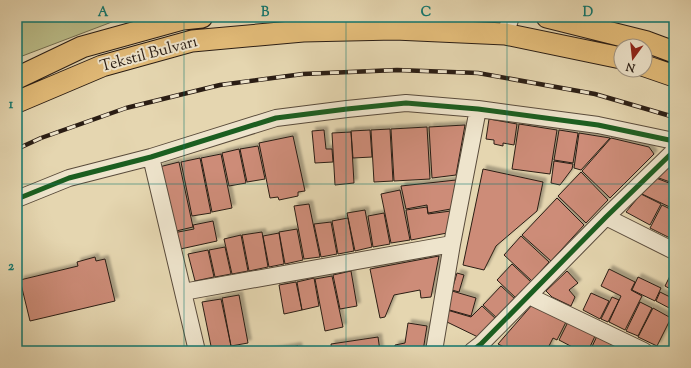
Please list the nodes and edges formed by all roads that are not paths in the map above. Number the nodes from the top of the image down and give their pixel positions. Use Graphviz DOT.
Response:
graph roads {
  1 [pos="202,17"];
  2 [pos="547,17"];
  3 [pos="508,26"];
  4 [pos="674,52"];
  5 [pos="613,56"];
  6 [pos="653,69"];
  7 [pos="674,76"];
  8 [pos="17,78"];
  9 [pos="17,102"];
  10 [pos="478,109"];
  11 [pos="674,141"];
  12 [pos="674,151"];
  13 [pos="151,157"];
  14 [pos="17,199"];
  15 [pos="606,217"];
  16 [pos="452,244"];
  17 [pos="674,251"];
  18 [pos="183,292"];
  19 [pos="529,296"];
  20 [pos="482,349"];
  21 [pos="197,351"];
  22 [pos="434,351"];
  23 [pos="644,351"];
  1 -- 8 [label="main road, Tekstil Bulvarı"];
  2 -- 4 [label="main road"];
  3 -- 5 [label="main road, Tekstil Bulvarı"];
  3 -- 9 [label="main road, Tekstil Bulvarı"];
  6 -- 7 [label="main road"];
  10 -- 11 [label="street"];
  10 -- 13 [label="street"];
  10 -- 16 [label="street"];
  12 -- 15 [label="street"];
  13 -- 14 [label="street"];
  13 -- 18 [label="street"];
  15 -- 17 [label="street"];
  15 -- 19 [label="street"];
  16 -- 18 [label="street"];
  16 -- 22 [label="street"];
  18 -- 21 [label="street"];
  19 -- 20 [label="street"];
  19 -- 23 [label="street"];
}
